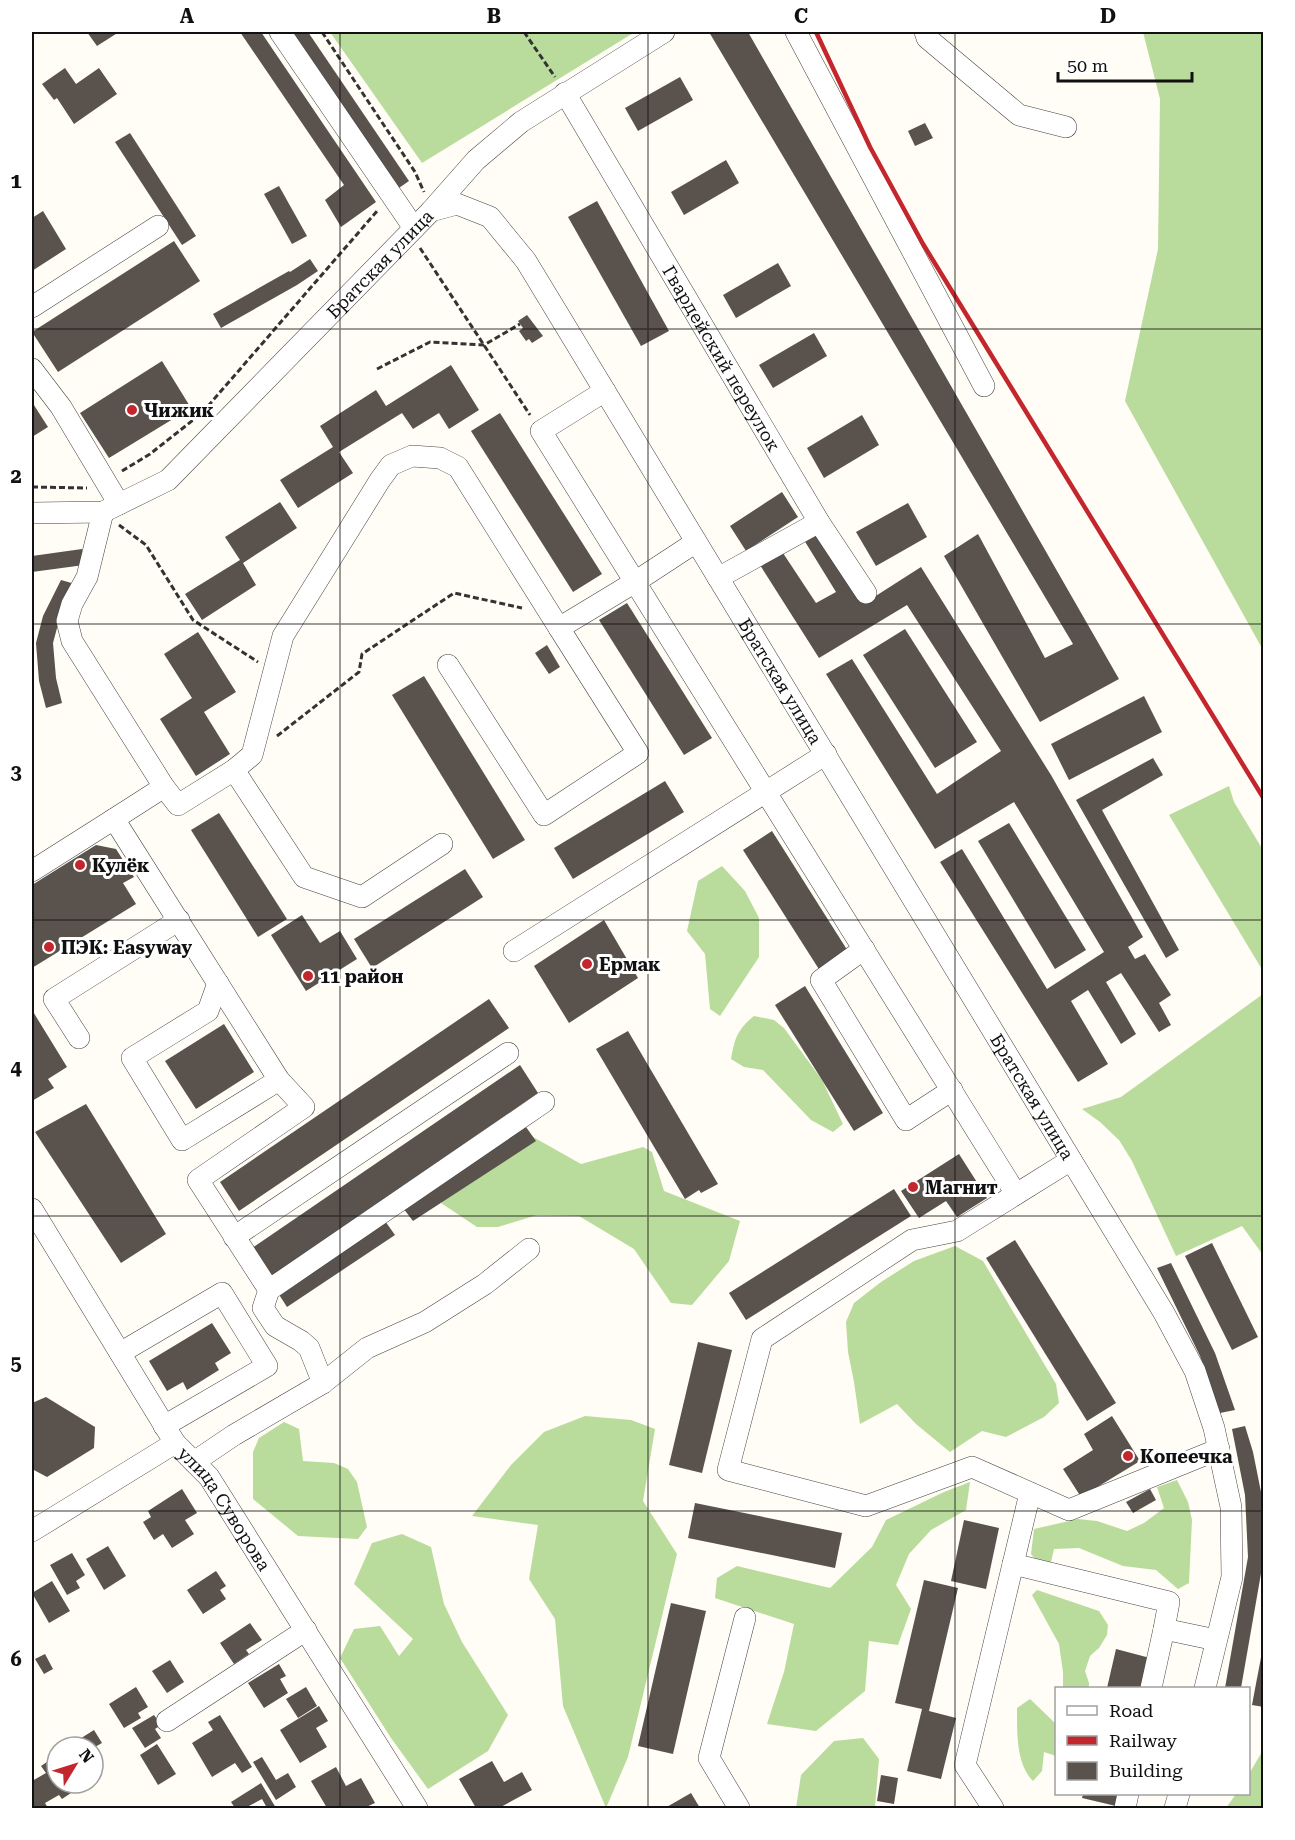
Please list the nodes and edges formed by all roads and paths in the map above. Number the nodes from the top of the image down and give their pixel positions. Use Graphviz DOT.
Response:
graph roads {
  1 [pos="279,32"];
  2 [pos="322,32"];
  3 [pos="524,32"];
  4 [pos="664,32"];
  5 [pos="796,32"];
  6 [pos="925,32"];
  7 [pos="565,93"];
  8 [pos="1066,127"];
  9 [pos="391,195"];
  10 [pos="431,211"];
  11 [pos="158,226"];
  12 [pos="412,230"];
  13 [pos="32,307"];
  14 [pos="520,324"];
  15 [pos="484,345"];
  16 [pos="32,369"];
  17 [pos="377,369"];
  18 [pos="984,386"];
  19 [pos="605,391"];
  20 [pos="541,431"];
  21 [pos="150,454"];
  22 [pos="111,508"];
  23 [pos="32,513"];
  24 [pos="819,522"];
  25 [pos="696,542"];
  26 [pos="718,578"];
  27 [pos="635,582"];
  28 [pos="866,593"];
  29 [pos="554,621"];
  30 [pos="448,665"];
  31 [pos="273,672"];
  32 [pos="826,754"];
  33 [pos="252,755"];
  34 [pos="234,770"];
  35 [pos="164,787"];
  36 [pos="766,792"];
  37 [pos="114,819"];
  38 [pos="442,844"];
  39 [pos="32,871"];
  40 [pos="179,920"];
  41 [pos="864,949"];
  42 [pos="514,951"];
  43 [pos="218,983"];
  44 [pos="79,1038"];
  45 [pos="508,1053"];
  46 [pos="279,1080"];
  47 [pos="952,1090"];
  48 [pos="544,1102"];
  49 [pos="1071,1160"];
  50 [pos="1016,1194"];
  51 [pos="32,1209"];
  52 [pos="234,1237"];
  53 [pos="529,1249"];
  54 [pos="269,1290"];
  55 [pos="120,1353"];
  56 [pos="323,1383"];
  57 [pos="169,1434"];
  58 [pos="1219,1449"];
  59 [pos="194,1462"];
  60 [pos="1030,1493"];
  61 [pos="32,1531"];
  62 [pos="1012,1564"];
  63 [pos="745,1618"];
  64 [pos="1164,1629"];
  65 [pos="306,1630"];
  66 [pos="1216,1640"];
  67 [pos="1151,1687"];
  68 [pos="1205,1687"];
  69 [pos="167,1721"];
  70 [pos="414,1807"];
  71 [pos="739,1809"];
  72 [pos="993,1809"];
  1 -- 9 [label="street"];
  2 -- 10 [label="path"];
  3 -- 7 [label="path"];
  4 -- 7 [label="street"];
  5 -- 18 [label="street"];
  6 -- 8 [label="street"];
  7 -- 10 [label="street"];
  7 -- 24 [label="street, Гвардейский переулок"];
  9 -- 12 [label="street"];
  9 -- 21 [label="path"];
  10 -- 12 [label="street, Братская улица"];
  10 -- 19 [label="street, Братская улица"];
  11 -- 13 [label="street"];
  12 -- 15 [label="path"];
  12 -- 22 [label="street, Братская улица"];
  14 -- 15 [label="path"];
  15 -- 17 [label="path"];
  15 -- 20 [label="path"];
  16 -- 22 [label="street"];
  19 -- 20 [label="street"];
  19 -- 25 [label="street, Братская улица"];
  20 -- 27 [label="street"];
  22 -- 23 [label="street, Братская улица"];
  22 -- 31 [label="path"];
  22 -- 35 [label="street"];
  24 -- 26 [label="street"];
  24 -- 28 [label="street, Гвардейский переулок"];
  25 -- 26 [label="street, Братская улица"];
  25 -- 27 [label="street"];
  26 -- 32 [label="street, Братская улица"];
  27 -- 29 [label="street"];
  27 -- 36 [label="street"];
  29 -- 30 [label="street"];
  29 -- 31 [label="street"];
  29 -- 33 [label="path"];
  31 -- 33 [label="street"];
  32 -- 36 [label="street"];
  32 -- 49 [label="street, Братская улица"];
  33 -- 34 [label="street"];
  34 -- 35 [label="street"];
  34 -- 38 [label="street"];
  35 -- 37 [label="street"];
  36 -- 41 [label="street"];
  36 -- 42 [label="street"];
  37 -- 39 [label="street"];
  37 -- 40 [label="street"];
  40 -- 43 [label="street"];
  40 -- 44 [label="street"];
  41 -- 47 [label="street"];
  41 -- 47 [label="street"];
  43 -- 46 [label="street"];
  43 -- 46 [label="street"];
  45 -- 52 [label="street"];
  46 -- 52 [label="street"];
  47 -- 50 [label="street"];
  48 -- 54 [label="street"];
  49 -- 50 [label="street"];
  49 -- 58 [label="street, Братская улица"];
  50 -- 60 [label="street"];
  51 -- 55 [label="street, улица Суворова"];
  52 -- 54 [label="street"];
  53 -- 56 [label="street"];
  54 -- 56 [label="street"];
  55 -- 57 [label="street, улица Суворова"];
  55 -- 57 [label="street"];
  56 -- 59 [label="street"];
  57 -- 59 [label="street, улица Суворова"];
  57 -- 61 [label="street"];
  58 -- 60 [label="street"];
  58 -- 66 [label="street, Братская улица"];
  59 -- 65 [label="street, улица Суворова"];
  60 -- 62 [label="street"];
  62 -- 64 [label="street"];
  62 -- 72 [label="street"];
  63 -- 71 [label="street"];
  64 -- 66 [label="street"];
  64 -- 67 [label="street"];
  65 -- 69 [label="street"];
  65 -- 70 [label="street, улица Суворова"];
  66 -- 68 [label="street, Братская улица"];
}
